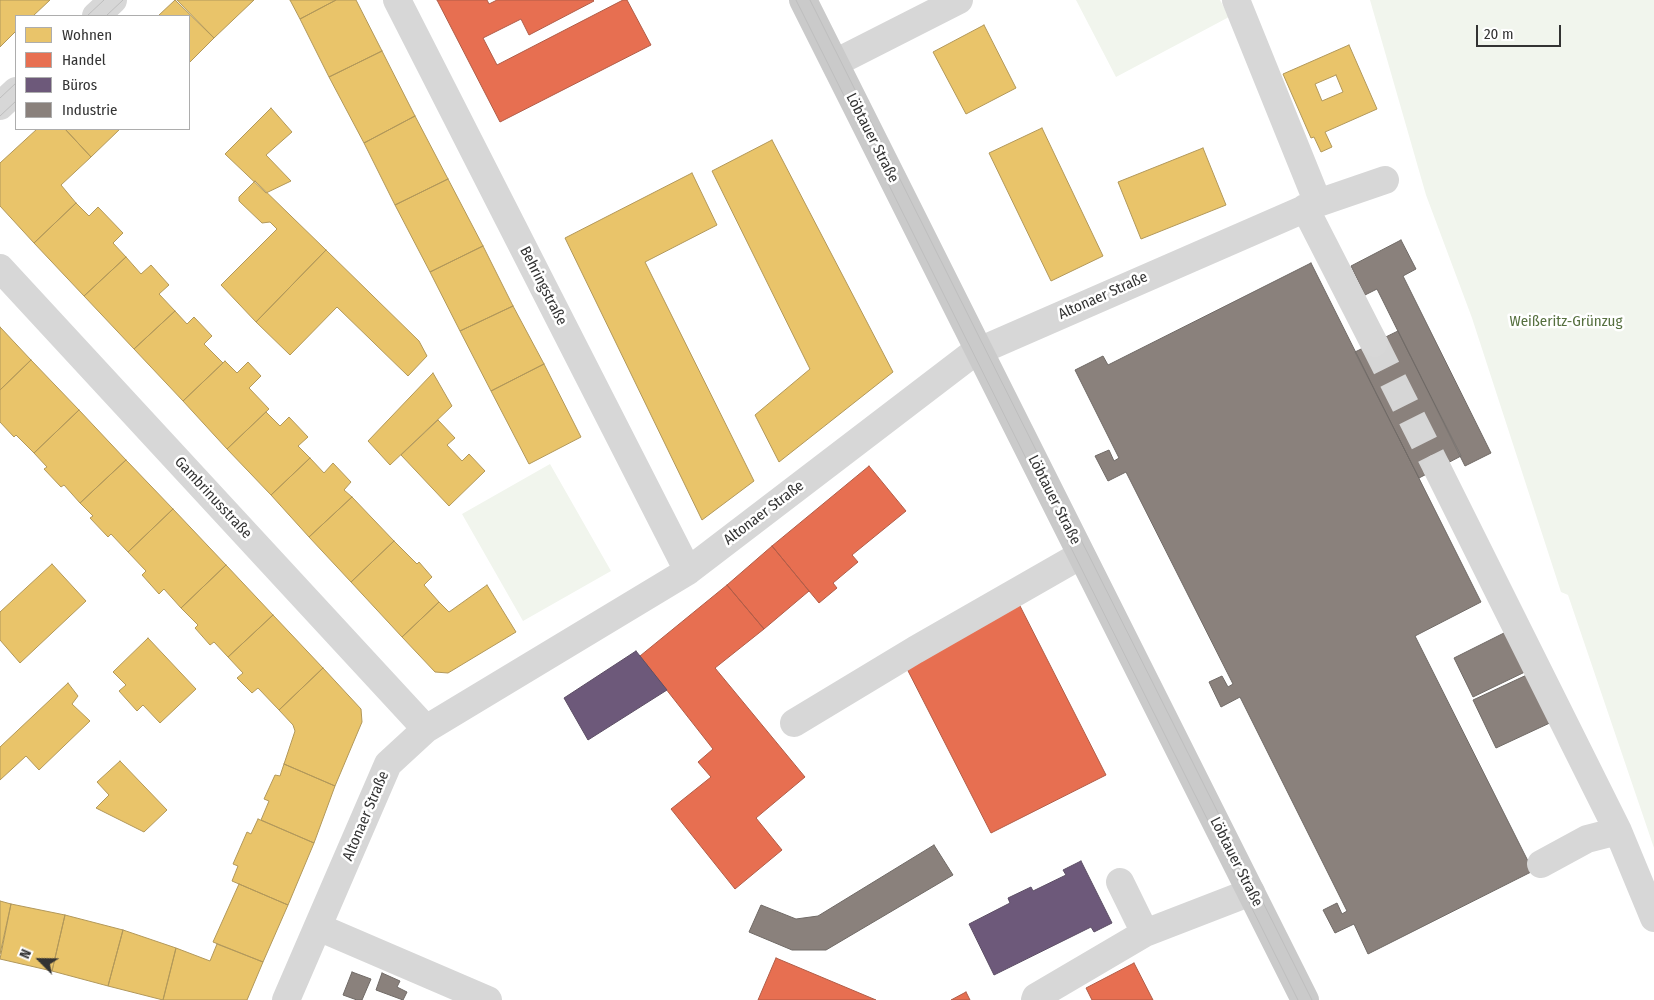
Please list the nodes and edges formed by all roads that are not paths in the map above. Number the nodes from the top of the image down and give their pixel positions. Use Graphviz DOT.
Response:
graph roads {
  1 [pos="113,0"];
  2 [pos="397,0"];
  3 [pos="803,0"];
  4 [pos="959,0"];
  5 [pos="1236,0"];
  6 [pos="97,15"];
  7 [pos="835,63"];
  8 [pos="15,92"];
  9 [pos="0,106"];
  10 [pos="1385,180"];
  11 [pos="1312,206"];
  12 [pos="0,268"];
  13 [pos="1374,343"];
  14 [pos="979,351"];
  15 [pos="1438,468"];
  16 [pos="1081,555"];
  17 [pos="688,571"];
  18 [pos="794,723"];
  19 [pos="426,729"];
  20 [pos="1618,831"];
  21 [pos="1541,864"];
  22 [pos="1120,882"];
  23 [pos="1251,892"];
  24 [pos="1654,918"];
  25 [pos="318,927"];
  26 [pos="1146,934"];
  27 [pos="286,1000"];
  28 [pos="488,1000"];
  29 [pos="1035,1000"];
  30 [pos="1305,1000"];
  1 -- 6 [label="street"];
  2 -- 17 [label="street, Behringstraße"];
  3 -- 7 [label="main road, Löbtauer Straße"];
  4 -- 7 [label="street"];
  5 -- 11 [label="street"];
  7 -- 14 [label="main road, Löbtauer Straße"];
  8 -- 9 [label="street"];
  10 -- 11 [label="street, Altonaer Straße"];
  11 -- 13 [label="street"];
  11 -- 14 [label="street, Altonaer Straße"];
  12 -- 19 [label="street, Gambrinusstraße"];
  14 -- 16 [label="main road, Löbtauer Straße"];
  14 -- 17 [label="street, Altonaer Straße"];
  15 -- 20 [label="street"];
  16 -- 18 [label="street"];
  16 -- 23 [label="main road, Löbtauer Straße"];
  17 -- 19 [label="street, Altonaer Straße"];
  19 -- 25 [label="street, Altonaer Straße"];
  20 -- 21 [label="street"];
  20 -- 24 [label="street"];
  22 -- 26 [label="street"];
  23 -- 26 [label="street"];
  23 -- 30 [label="main road, Löbtauer Straße"];
  25 -- 27 [label="street, Altonaer Straße"];
  25 -- 28 [label="street"];
  26 -- 29 [label="street"];
}
